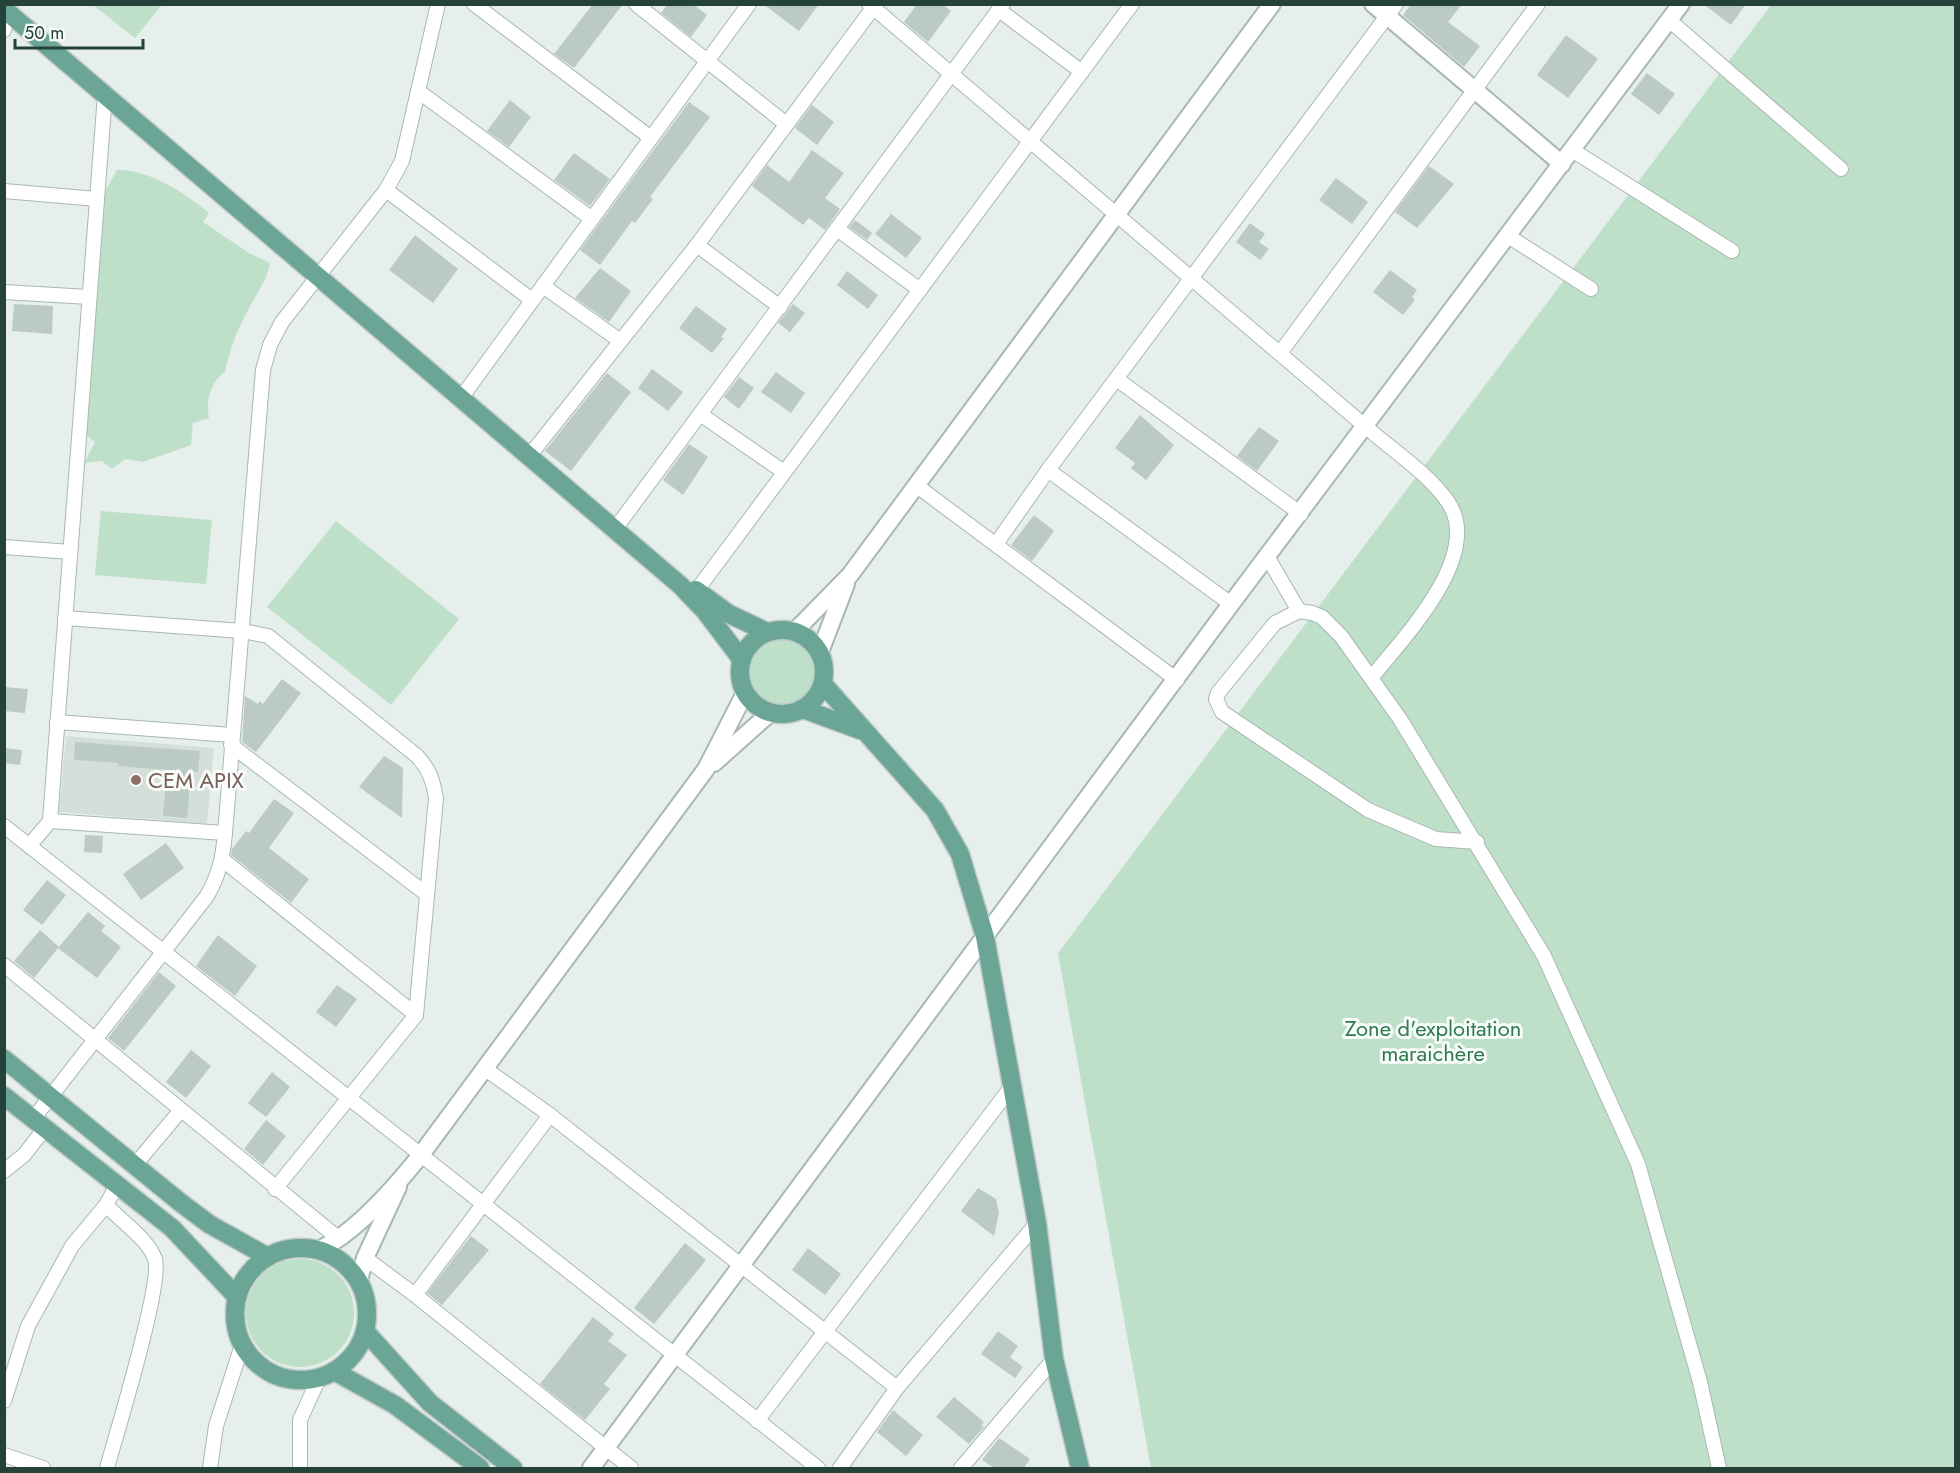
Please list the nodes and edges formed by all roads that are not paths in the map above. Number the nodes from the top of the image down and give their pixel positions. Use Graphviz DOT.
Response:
graph roads {
  1 [pos="438,4"];
  2 [pos="474,4"];
  3 [pos="636,4"];
  4 [pos="749,4"];
  5 [pos="1132,4"];
  6 [pos="1272,4"];
  7 [pos="1373,4"];
  8 [pos="1538,4"];
  9 [pos="1681,4"];
  10 [pos="871,6"];
  11 [pos="1001,7"];
  12 [pos="5,10"];
  13 [pos="1391,10"];
  14 [pos="1669,20"];
  15 [pos="4,30"];
  16 [pos="707,61"];
  17 [pos="1082,72"];
  18 [pos="952,74"];
  19 [pos="1475,90"];
  20 [pos="418,91"];
  21 [pos="105,94"];
  22 [pos="786,124"];
  23 [pos="651,138"];
  24 [pos="1030,141"];
  25 [pos="1572,150"];
  26 [pos="1562,164"];
  27 [pos="1841,169"];
  28 [pos="386,190"];
  29 [pos="4,191"];
  30 [pos="97,200"];
  31 [pos="1117,215"];
  32 [pos="592,219"];
  33 [pos="837,229"];
  34 [pos="1508,236"];
  35 [pos="696,245"];
  36 [pos="1732,251"];
  37 [pos="318,276"];
  38 [pos="1192,280"];
  39 [pos="543,286"];
  40 [pos="1591,289"];
  41 [pos="920,290"];
  42 [pos="4,292"];
  43 [pos="89,297"];
  44 [pos="532,300"];
  45 [pos="780,307"];
  46 [pos="619,340"];
  47 [pos="1280,353"];
  48 [pos="1118,380"];
  49 [pos="461,398"];
  50 [pos="700,414"];
  51 [pos="1366,427"];
  52 [pos="530,455"];
  53 [pos="1048,470"];
  54 [pos="784,472"];
  55 [pos="917,486"];
  56 [pos="1301,514"];
  57 [pos="615,530"];
  58 [pos="996,544"];
  59 [pos="4,547"];
  60 [pos="70,552"];
  61 [pos="1268,558"];
  62 [pos="850,575"];
  63 [pos="688,588"];
  64 [pos="1231,604"];
  65 [pos="1299,611"];
  66 [pos="65,618"];
  67 [pos="242,631"];
  68 [pos="794,632"];
  69 [pos="767,633"];
  70 [pos="820,652"];
  71 [pos="742,660"];
  72 [pos="1372,677"];
  73 [pos="1177,680"];
  74 [pos="823,684"];
  75 [pos="745,693"];
  76 [pos="802,709"];
  77 [pos="770,713"];
  78 [pos="57,722"];
  79 [pos="862,730"];
  80 [pos="232,740"];
  81 [pos="706,769"];
  82 [pos="50,822"];
  83 [pos="4,826"];
  84 [pos="225,833"];
  85 [pos="1477,842"];
  86 [pos="29,846"];
  87 [pos="223,860"];
  88 [pos="425,893"];
  89 [pos="985,937"];
  90 [pos="163,952"];
  91 [pos="4,965"];
  92 [pos="416,1015"];
  93 [pos="97,1038"];
  94 [pos="4,1059"];
  95 [pos="484,1068"];
  96 [pos="1012,1086"];
  97 [pos="51,1095"];
  98 [pos="4,1096"];
  99 [pos="348,1099"];
  100 [pos="181,1110"];
  101 [pos="550,1115"];
  102 [pos="39,1123"];
  103 [pos="420,1156"];
  104 [pos="134,1166"];
  105 [pos="4,1171"];
  106 [pos="402,1178"];
  107 [pos="117,1185"];
  108 [pos="275,1189"];
  109 [pos="484,1203"];
  110 [pos="106,1205"];
  111 [pos="1037,1223"];
  112 [pos="338,1238"];
  113 [pos="318,1250"];
  114 [pos="268,1257"];
  115 [pos="365,1258"];
  116 [pos="740,1266"];
  117 [pos="359,1280"];
  118 [pos="415,1295"];
  119 [pos="237,1297"];
  120 [pos="366,1331"];
  121 [pos="825,1332"];
  122 [pos="242,1345"];
  123 [pos="673,1356"];
  124 [pos="1054,1359"];
  125 [pos="326,1375"];
  126 [pos="897,1388"];
  127 [pos="4,1401"];
  128 [pos="757,1421"];
  129 [pos="604,1447"];
  130 [pos="4,1455"];
  131 [pos="43,1468"];
  132 [pos="107,1468"];
  133 [pos="210,1468"];
  134 [pos="300,1468"];
  135 [pos="480,1468"];
  136 [pos="513,1468"];
  137 [pos="591,1468"];
  138 [pos="631,1468"];
  139 [pos="818,1468"];
  140 [pos="840,1468"];
  141 [pos="961,1468"];
  142 [pos="1080,1468"];
  143 [pos="1719,1468"];
  1 -- 20 [label="street"];
  2 -- 23 [label="street"];
  3 -- 16 [label="street"];
  4 -- 16 [label="street"];
  5 -- 17 [label="street"];
  6 -- 31 [label="street"];
  7 -- 13 [label="street"];
  8 -- 19 [label="street"];
  9 -- 14 [label="street"];
  10 -- 18 [label="street"];
  10 -- 22 [label="street"];
  11 -- 17 [label="street"];
  11 -- 18 [label="street"];
  12 -- 15 [label="street"];
  12 -- 21 [label="main road"];
  13 -- 19 [label="street"];
  13 -- 38 [label="street"];
  14 -- 25 [label="street"];
  14 -- 27 [label="street"];
  16 -- 22 [label="street"];
  16 -- 23 [label="street"];
  17 -- 24 [label="street"];
  18 -- 24 [label="street"];
  18 -- 33 [label="street"];
  19 -- 26 [label="street"];
  19 -- 47 [label="street"];
  20 -- 28 [label="street"];
  20 -- 32 [label="street"];
  21 -- 30 [label="street"];
  21 -- 37 [label="main road"];
  22 -- 35 [label="street"];
  23 -- 32 [label="street"];
  24 -- 31 [label="street"];
  24 -- 41 [label="street"];
  25 -- 26 [label="street"];
  25 -- 36 [label="street"];
  26 -- 34 [label="street"];
  28 -- 37 [label="street"];
  28 -- 44 [label="street"];
  29 -- 30 [label="street"];
  30 -- 43 [label="street"];
  31 -- 38 [label="street"];
  31 -- 55 [label="street"];
  32 -- 39 [label="street"];
  33 -- 41 [label="street"];
  33 -- 45 [label="street"];
  34 -- 40 [label="street"];
  34 -- 51 [label="street"];
  35 -- 45 [label="street"];
  35 -- 46 [label="street"];
  37 -- 49 [label="main road"];
  37 -- 67 [label="street"];
  38 -- 47 [label="street"];
  38 -- 48 [label="street"];
  39 -- 44 [label="street"];
  39 -- 46 [label="street"];
  41 -- 54 [label="street"];
  42 -- 43 [label="street"];
  43 -- 60 [label="street"];
  44 -- 49 [label="street"];
  45 -- 50 [label="street"];
  46 -- 52 [label="street"];
  47 -- 51 [label="street"];
  48 -- 53 [label="street"];
  48 -- 56 [label="street"];
  49 -- 52 [label="main road"];
  50 -- 54 [label="street"];
  50 -- 57 [label="street"];
  51 -- 56 [label="street"];
  51 -- 72 [label="street"];
  52 -- 57 [label="main road"];
  53 -- 58 [label="street"];
  53 -- 64 [label="street"];
  54 -- 63 [label="street"];
  55 -- 58 [label="street"];
  55 -- 62 [label="street"];
  56 -- 61 [label="street"];
  57 -- 63 [label="main road"];
  58 -- 73 [label="street"];
  59 -- 60 [label="street"];
  60 -- 66 [label="street"];
  61 -- 64 [label="street"];
  61 -- 65 [label="street"];
  62 -- 68 [label="street"];
  62 -- 70 [label="street"];
  63 -- 69 [label="main road"];
  63 -- 71 [label="main road"];
  64 -- 73 [label="street"];
  65 -- 72 [label="street"];
  65 -- 85 [label="street"];
  66 -- 67 [label="street"];
  66 -- 78 [label="street"];
  67 -- 80 [label="street"];
  67 -- 88 [label="street"];
  68 -- 69 [label="main road"];
  68 -- 70 [label="main road"];
  69 -- 71 [label="main road"];
  70 -- 74 [label="main road"];
  71 -- 75 [label="main road"];
  72 -- 85 [label="street"];
  73 -- 89 [label="street"];
  74 -- 76 [label="main road"];
  74 -- 79 [label="main road"];
  75 -- 77 [label="main road"];
  75 -- 81 [label="street"];
  76 -- 77 [label="main road"];
  76 -- 79 [label="main road"];
  77 -- 81 [label="street"];
  78 -- 80 [label="street"];
  78 -- 82 [label="street"];
  79 -- 89 [label="main road"];
  80 -- 84 [label="street"];
  80 -- 88 [label="street"];
  81 -- 95 [label="street"];
  82 -- 84 [label="street"];
  82 -- 86 [label="street"];
  83 -- 86 [label="street"];
  84 -- 87 [label="street"];
  85 -- 143 [label="street"];
  86 -- 90 [label="street"];
  87 -- 90 [label="street"];
  87 -- 92 [label="street"];
  88 -- 92 [label="street"];
  89 -- 96 [label="main road"];
  89 -- 116 [label="street"];
  90 -- 93 [label="street"];
  90 -- 99 [label="street"];
  91 -- 93 [label="street"];
  92 -- 99 [label="street"];
  93 -- 97 [label="street"];
  93 -- 100 [label="street"];
  94 -- 97 [label="main road"];
  95 -- 101 [label="street"];
  95 -- 103 [label="street"];
  96 -- 111 [label="main road"];
  96 -- 121 [label="street"];
  97 -- 102 [label="street"];
  97 -- 104 [label="main road"];
  98 -- 102 [label="main road"];
  99 -- 103 [label="street"];
  99 -- 108 [label="street"];
  100 -- 104 [label="street"];
  100 -- 108 [label="street"];
  101 -- 109 [label="street"];
  101 -- 116 [label="street"];
  102 -- 105 [label="street"];
  102 -- 107 [label="main road"];
  103 -- 106 [label="street"];
  103 -- 109 [label="street"];
  104 -- 114 [label="main road"];
  106 -- 112 [label="street"];
  106 -- 115 [label="street"];
  107 -- 110 [label="street"];
  107 -- 119 [label="main road"];
  108 -- 112 [label="street"];
  109 -- 118 [label="street"];
  109 -- 123 [label="street"];
  110 -- 127 [label="street"];
  110 -- 132 [label="street"];
  111 -- 124 [label="main road"];
  111 -- 126 [label="street"];
  112 -- 113 [label="street"];
  113 -- 114 [label="main road"];
  113 -- 117 [label="main road"];
  114 -- 119 [label="main road"];
  115 -- 117 [label="street"];
  115 -- 118 [label="street"];
  116 -- 121 [label="street"];
  116 -- 123 [label="street"];
  117 -- 120 [label="main road"];
  118 -- 129 [label="street"];
  119 -- 122 [label="main road"];
  120 -- 125 [label="main road"];
  120 -- 136 [label="main road"];
  121 -- 126 [label="street"];
  121 -- 128 [label="street"];
  122 -- 125 [label="main road"];
  122 -- 133 [label="street"];
  123 -- 128 [label="street"];
  123 -- 129 [label="street"];
  124 -- 141 [label="street"];
  124 -- 142 [label="main road"];
  125 -- 134 [label="street"];
  125 -- 135 [label="main road"];
  126 -- 140 [label="street"];
  128 -- 139 [label="street"];
  129 -- 137 [label="street"];
  129 -- 138 [label="street"];
  130 -- 131 [label="street"];
}
